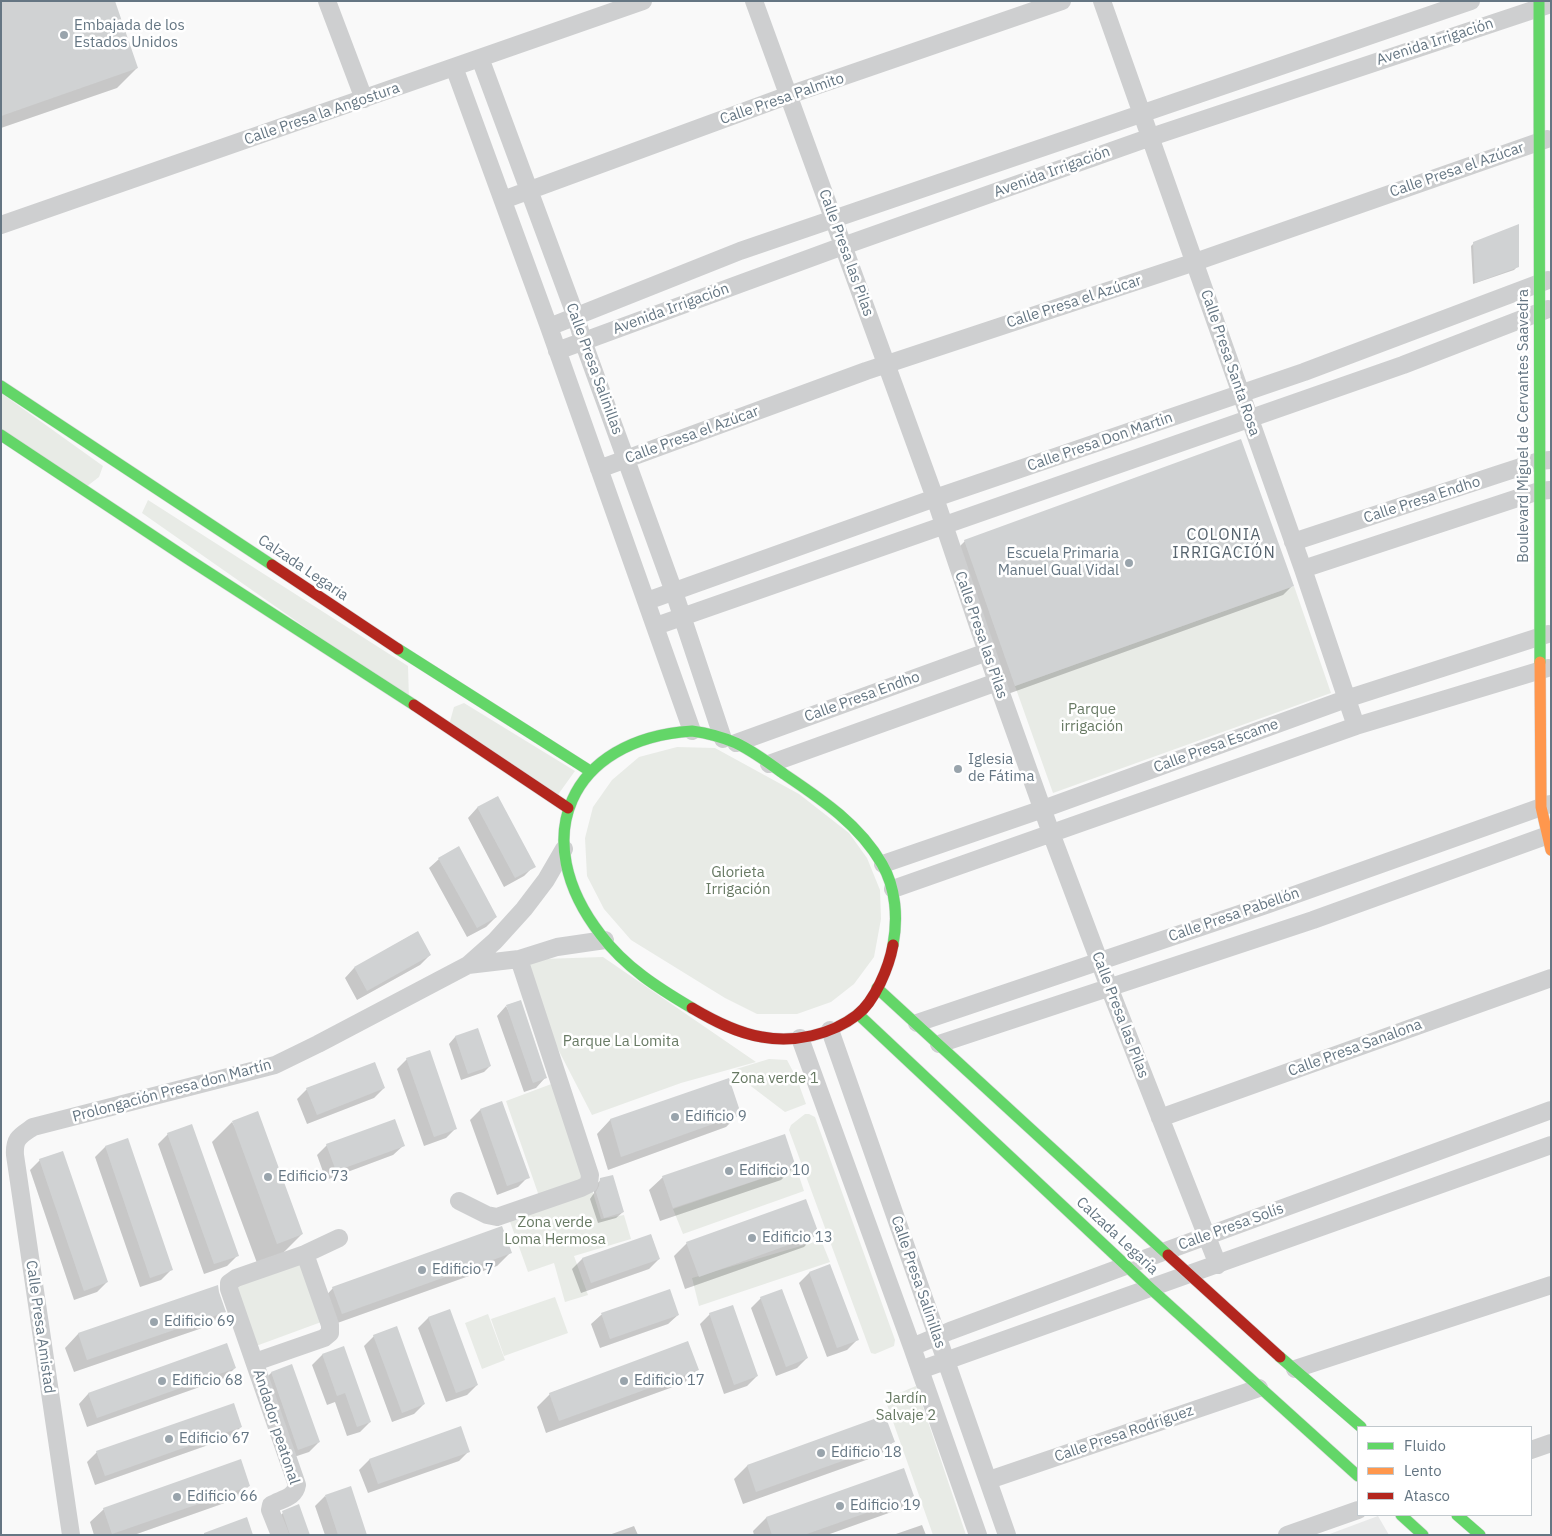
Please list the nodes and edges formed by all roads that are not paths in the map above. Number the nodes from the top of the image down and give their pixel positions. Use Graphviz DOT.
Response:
graph roads {
  1 [pos="327,1"];
  2 [pos="643,1"];
  3 [pos="754,1"];
  4 [pos="1062,1"];
  5 [pos="1102,1"];
  6 [pos="1471,1"];
  7 [pos="1543,5"];
  8 [pos="480,58"];
  9 [pos="454,68"];
  10 [pos="789,95"];
  11 [pos="364,100"];
  12 [pos="1141,114"];
  13 [pos="1151,137"];
  14 [pos="1545,139"];
  15 [pos="529,190"];
  16 [pos="502,200"];
  17 [pos="833,219"];
  18 [pos="1,225"];
  19 [pos="843,246"];
  20 [pos="1195,262"];
  21 [pos="1545,282"];
  22 [pos="1545,310"];
  23 [pos="576,317"];
  24 [pos="549,327"];
  25 [pos="583,341"];
  26 [pos="557,351"];
  27 [pos="887,364"];
  28 [pos="1,386"];
  29 [pos="1241,394"];
  30 [pos="1249,418"];
  31 [pos="1,435"];
  32 [pos="626,459"];
  33 [pos="1545,461"];
  34 [pos="599,470"];
  35 [pos="133,472"];
  36 [pos="124,485"];
  37 [pos="1545,490"];
  38 [pos="935,498"];
  39 [pos="944,525"];
  40 [pos="1294,542"];
  41 [pos="1303,569"];
  42 [pos="674,592"];
  43 [pos="647,601"];
  44 [pos="683,617"];
  45 [pos="656,626"];
  46 [pos="1545,635"];
  47 [pos="987,652"];
  48 [pos="1545,669"];
  49 [pos="997,682"];
  50 [pos="1346,699"];
  51 [pos="1356,726"];
  52 [pos="692,731"];
  53 [pos="730,741"];
  54 [pos="769,764"];
  55 [pos="590,771"];
  56 [pos="1546,805"];
  57 [pos="568,808"];
  58 [pos="1043,809"];
  59 [pos="1052,833"];
  60 [pos="1549,840"];
  61 [pos="564,849"];
  62 [pos="883,864"];
  63 [pos="893,890"];
  64 [pos="605,940"];
  65 [pos="519,959"];
  66 [pos="1099,961"];
  67 [pos="468,965"];
  68 [pos="1551,978"];
  69 [pos="1109,987"];
  70 [pos="877,988"];
  71 [pos="858,1014"];
  72 [pos="917,1023"];
  73 [pos="830,1030"];
  74 [pos="800,1038"];
  75 [pos="939,1044"];
  76 [pos="1551,1110"];
  77 [pos="1160,1118"];
  78 [pos="33,1127"];
  79 [pos="1551,1145"];
  80 [pos="459,1201"];
  81 [pos="1206,1237"];
  82 [pos="339,1238"];
  83 [pos="1163,1252"];
  84 [pos="305,1254"];
  85 [pos="1127,1265"];
  86 [pos="1218,1265"];
  87 [pos="1189,1275"];
  88 [pos="1551,1284"];
  89 [pos="1150,1288"];
  90 [pos="937,1336"];
  91 [pos="912,1347"];
  92 [pos="946,1360"];
  93 [pos="255,1362"];
  94 [pos="1295,1369"];
  95 [pos="920,1370"];
  96 [pos="1259,1388"];
  97 [pos="1359,1426"];
  98 [pos="1551,1443"];
  99 [pos="1532,1450"];
  100 [pos="1357,1475"];
  101 [pos="989,1480"];
  102 [pos="1357,1510"];
  103 [pos="1402,1516"];
  104 [pos="1458,1516"];
  105 [pos="71,1535"];
  106 [pos="280,1535"];
  107 [pos="978,1535"];
  108 [pos="1007,1535"];
  109 [pos="1287,1535"];
  110 [pos="1423,1535"];
  111 [pos="1480,1535"];
  1 -- 11 [label="street"];
  2 -- 8 [label="street, Calle Presa la Angostura"];
  3 -- 10 [label="street, Calle Presa las Pilas"];
  4 -- 10 [label="street, Calle Presa Palmito"];
  5 -- 12 [label="street, Calle Presa Santa Rosa"];
  6 -- 12 [label="street, Avenida Irrigación"];
  7 -- 13 [label="street, Avenida Irrigación"];
  7 -- 14 [label="main road, Boulevard Miguel de Cervantes Saavedra"];
  8 -- 9 [label="street, Calle Presa la Angostura"];
  8 -- 15 [label="street, Calle Presa Salinillas"];
  9 -- 11 [label="street, Calle Presa la Angostura"];
  9 -- 16 [label="street, Calle Presa Salinillas"];
  10 -- 15 [label="street, Calle Presa Palmito"];
  10 -- 17 [label="street, Calle Presa las Pilas"];
  11 -- 18 [label="street, Calle Presa la Angostura"];
  12 -- 13 [label="street, Calle Presa Santa Rosa"];
  12 -- 17 [label="street, Avenida Irrigación"];
  13 -- 19 [label="street, Avenida Irrigación"];
  13 -- 20 [label="street, Calle Presa Santa Rosa"];
  14 -- 20 [label="street, Calle Presa el Azúcar"];
  14 -- 21 [label="main road, Boulevard Miguel de Cervantes Saavedra"];
  15 -- 16 [label="street, Calle Presa Palmito"];
  15 -- 23 [label="street, Calle Presa Salinillas"];
  16 -- 24 [label="street, Calle Presa Salinillas"];
  17 -- 19 [label="street, Calle Presa las Pilas"];
  17 -- 23 [label="street, Avenida Irrigación"];
  19 -- 25 [label="street, Avenida Irrigación"];
  19 -- 27 [label="street, Calle Presa las Pilas"];
  20 -- 27 [label="street, Calle Presa el Azúcar"];
  20 -- 29 [label="street, Calle Presa Santa Rosa"];
  21 -- 22 [label="main road, Boulevard Miguel de Cervantes Saavedra"];
  21 -- 29 [label="street, Calle Presa Don Martin"];
  22 -- 30 [label="street, Calle Presa Don Martin"];
  22 -- 33 [label="main road, Boulevard Miguel de Cervantes Saavedra"];
  23 -- 24 [label="street, Avenida Irrigación"];
  23 -- 25 [label="street, Calle Presa Salinillas"];
  24 -- 26 [label="street, Calle Presa Salinillas"];
  25 -- 26 [label="street, Avenida Irrigación"];
  25 -- 32 [label="street, Calle Presa Salinillas"];
  26 -- 34 [label="street, Calle Presa Salinillas"];
  27 -- 32 [label="street, Calle Presa el Azúcar"];
  27 -- 38 [label="street, Calle Presa las Pilas"];
  28 -- 35 [label="main road, Calzada Legaria"];
  29 -- 30 [label="street, Calle Presa Santa Rosa"];
  29 -- 38 [label="street, Calle Presa Don Martin"];
  30 -- 39 [label="street, Calle Presa Don Martin"];
  30 -- 40 [label="street, Calle Presa Santa Rosa"];
  31 -- 57 [label="main road"];
  32 -- 34 [label="street, Calle Presa el Azúcar"];
  32 -- 42 [label="street, Calle Presa Salinillas"];
  33 -- 37 [label="main road, Boulevard Miguel de Cervantes Saavedra"];
  33 -- 40 [label="street, Calle Presa Endho"];
  34 -- 43 [label="street, Calle Presa Salinillas"];
  35 -- 36 [label="main road"];
  35 -- 55 [label="main road, Calzada Legaria"];
  37 -- 41 [label="street, Calle Presa Endho"];
  37 -- 46 [label="main road, Boulevard Miguel de Cervantes Saavedra"];
  38 -- 39 [label="street, Calle Presa las Pilas"];
  38 -- 42 [label="street, Calle Presa Don Martin"];
  39 -- 44 [label="street, Calle Presa Don Martin"];
  39 -- 47 [label="street, Calle Presa las Pilas"];
  40 -- 41 [label="street, Calle Presa Santa Rosa"];
  41 -- 50 [label="street, Calle Presa Santa Rosa"];
  42 -- 43 [label="street, Calle Presa Don Martin"];
  42 -- 44 [label="street, Calle Presa Salinillas"];
  43 -- 45 [label="street, Calle Presa Salinillas"];
  44 -- 45 [label="street, Calle Presa Don Martin"];
  44 -- 53 [label="street, Calle Presa Salinillas"];
  45 -- 52 [label="street, Calle Presa Salinillas"];
  46 -- 48 [label="main road, Boulevard Miguel de Cervantes Saavedra"];
  46 -- 50 [label="street, Calle Presa Escame"];
  47 -- 49 [label="street, Calle Presa las Pilas"];
  47 -- 53 [label="street, Calle Presa Endho"];
  48 -- 51 [label="street, Calle Presa Escame"];
  48 -- 56 [label="main road, Boulevard Miguel de Cervantes Saavedra"];
  49 -- 54 [label="street, Calle Presa Endho"];
  49 -- 58 [label="street, Calle Presa las Pilas"];
  50 -- 51 [label="street, Calle Presa Santa Rosa"];
  50 -- 58 [label="street, Calle Presa Escame"];
  51 -- 59 [label="street, Calle Presa Escame"];
  52 -- 53 [label="main road"];
  52 -- 55 [label="main road"];
  53 -- 54 [label="main road"];
  54 -- 62 [label="main road"];
  55 -- 57 [label="main road"];
  56 -- 60 [label="main road, Boulevard Miguel de Cervantes Saavedra"];
  56 -- 66 [label="street, Calle Presa Pabellón"];
  57 -- 61 [label="main road"];
  58 -- 59 [label="street, Calle Presa las Pilas"];
  58 -- 62 [label="street, Calle Presa Escame"];
  59 -- 63 [label="street, Calle Presa Escame"];
  59 -- 66 [label="street, Calle Presa las Pilas"];
  60 -- 69 [label="street, Calle Presa Pabellón"];
  61 -- 64 [label="main road"];
  61 -- 67 [label="street, Prolongación Presa don Martín"];
  62 -- 63 [label="main road"];
  63 -- 70 [label="main road"];
  64 -- 65 [label="street, Prolongación Presa don Martín"];
  64 -- 74 [label="main road"];
  65 -- 67 [label="street, Prolongación Presa don Martín"];
  65 -- 80 [label="street"];
  66 -- 69 [label="street, Calle Presa las Pilas"];
  66 -- 72 [label="street, Calle Presa Pabellón"];
  67 -- 78 [label="street, Prolongación Presa don Martín"];
  68 -- 77 [label="street, Calle Presa Sanalona"];
  69 -- 75 [label="street, Calle Presa Pabellón"];
  69 -- 77 [label="street, Calle Presa las Pilas"];
  70 -- 71 [label="main road"];
  70 -- 72 [label="main road, Calzada Legaria"];
  71 -- 73 [label="main road"];
  71 -- 85 [label="main road, Calzada Legaria"];
  72 -- 75 [label="main road, Calzada Legaria"];
  73 -- 74 [label="main road"];
  73 -- 90 [label="street, Calle Presa Salinillas"];
  74 -- 91 [label="street, Calle Presa Salinillas"];
  75 -- 83 [label="main road, Calzada Legaria"];
  76 -- 81 [label="street, Calle Presa Solís"];
  77 -- 81 [label="street, Calle Presa las Pilas"];
  78 -- 105 [label="street, Calle Presa Amistad"];
  79 -- 86 [label="street, Calle Presa Solís"];
  81 -- 83 [label="street, Calle Presa Solís"];
  81 -- 86 [label="street, Calle Presa las Pilas"];
  82 -- 84 [label="street, Andador peatonal"];
  83 -- 85 [label="street, Calle Presa Solís"];
  83 -- 87 [label="main road, Calzada Legaria"];
  84 -- 93 [label="street, Andador peatonal"];
  84 -- 93 [label="street, Andador peatonal"];
  85 -- 89 [label="main road, Calzada Legaria"];
  85 -- 90 [label="street, Calle Presa Solís"];
  86 -- 87 [label="street, Calle Presa Solís"];
  87 -- 89 [label="street, Calle Presa Solís"];
  87 -- 94 [label="main road, Calzada Legaria"];
  88 -- 94 [label="street"];
  89 -- 92 [label="street, Calle Presa Solís"];
  89 -- 96 [label="main road, Calzada Legaria"];
  90 -- 91 [label="street, Calle Presa Solís"];
  90 -- 92 [label="street, Calle Presa Salinillas"];
  91 -- 95 [label="street, Calle Presa Salinillas"];
  92 -- 95 [label="street, Calle Presa Solís"];
  92 -- 101 [label="street, Calle Presa Salinillas"];
  93 -- 106 [label="street, Andador peatonal"];
  94 -- 97 [label="main road, Calzada Legaria"];
  95 -- 107 [label="street, Calle Presa Salinillas"];
  96 -- 100 [label="main road, Calzada Legaria"];
  96 -- 101 [label="street, Calle Presa Rodríguez"];
  98 -- 99 [label="street"];
  101 -- 108 [label="street, Calle Presa Salinillas"];
  102 -- 109 [label="street"];
  103 -- 110 [label="main road"];
  104 -- 111 [label="main road"];
}
